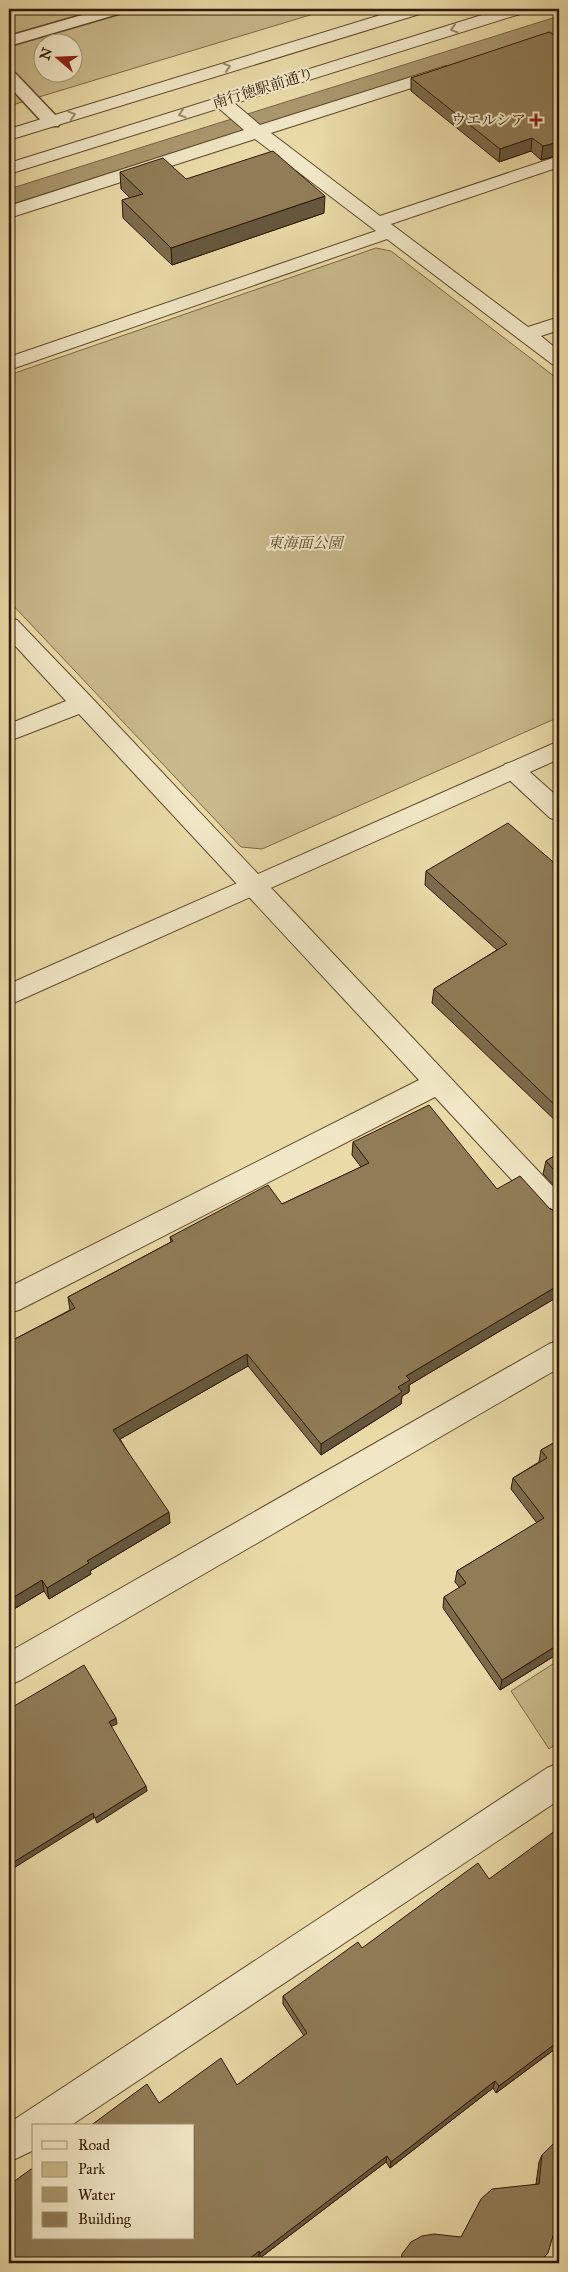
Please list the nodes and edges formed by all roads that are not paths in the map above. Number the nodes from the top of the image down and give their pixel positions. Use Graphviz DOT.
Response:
graph roads {
  1 [pos="119,9"];
  2 [pos="418,9"];
  3 [pos="517,9"];
  4 [pos="9,41"];
  5 [pos="465,65"];
  6 [pos="9,77"];
  7 [pos="221,102"];
  8 [pos="52,122"];
  9 [pos="249,126"];
  10 [pos="9,135"];
  11 [pos="559,160"];
  12 [pos="9,169"];
  13 [pos="9,212"];
  14 [pos="384,228"];
  15 [pos="559,323"];
  16 [pos="526,335"];
  17 [pos="559,360"];
  18 [pos="9,364"];
  19 [pos="9,625"];
  20 [pos="83,703"];
  21 [pos="9,734"];
  22 [pos="559,749"];
  23 [pos="513,770"];
  24 [pos="559,812"];
  25 [pos="254,886"];
  26 [pos="9,995"];
  27 [pos="438,1083"];
  28 [pos="559,1212"];
  29 [pos="9,1301"];
  30 [pos="559,1353"];
  31 [pos="9,1669"];
  32 [pos="559,1780"];
  33 [pos="40,2124"];
  34 [pos="32,2129"];
  35 [pos="9,2144"];
  1 -- 4 [label="lane"];
  8 -- 2 [label="street, 南行徳駅前通り, one-way"];
  3 -- 7 [label="street, 南行徳駅前通り, one-way"];
  5 -- 9 [label="street"];
  6 -- 8 [label="lane"];
  7 -- 9 [label="street"];
  7 -- 12 [label="street, 南行徳駅前通り, one-way"];
  8 -- 10 [label="street, 南行徳駅前通り"];
  9 -- 13 [label="street"];
  9 -- 14 [label="street"];
  11 -- 14 [label="street"];
  14 -- 16 [label="street"];
  14 -- 18 [label="street"];
  15 -- 16 [label="street"];
  16 -- 17 [label="street"];
  19 -- 20 [label="street"];
  20 -- 21 [label="street"];
  20 -- 25 [label="street"];
  22 -- 23 [label="street"];
  23 -- 24 [label="street"];
  23 -- 25 [label="street"];
  25 -- 26 [label="street"];
  25 -- 27 [label="street"];
  27 -- 28 [label="street"];
  27 -- 29 [label="street"];
  30 -- 31 [label="street"];
  32 -- 33 [label="street"];
  34 -- 35 [label="street"];
}
